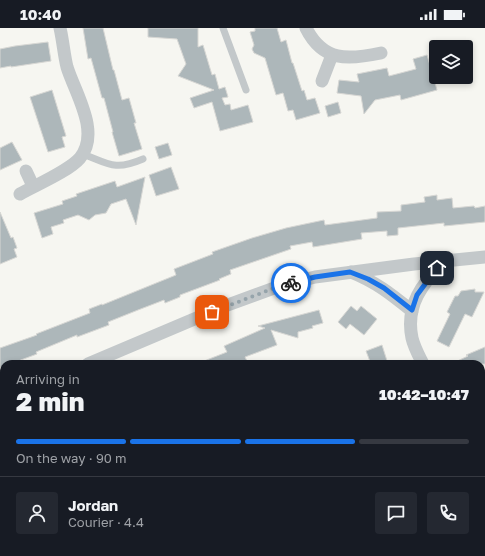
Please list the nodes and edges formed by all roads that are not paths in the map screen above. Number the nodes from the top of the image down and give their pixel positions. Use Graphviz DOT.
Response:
graph roads {
  1 [pos="60,28"];
  2 [pos="223,28"];
  3 [pos="306,28"];
  4 [pos="381,53"];
  5 [pos="332,56"];
  6 [pos="322,81"];
  7 [pos="246,90"];
  8 [pos="83,154"];
  9 [pos="143,159"];
  10 [pos="26,171"];
  11 [pos="34,186"];
  12 [pos="20,194"];
  13 [pos="485,257"];
  14 [pos="444,261"];
  15 [pos="350,272"];
  16 [pos="412,310"];
  17 [pos="97,360"];
  18 [pos="421,360"];
  1 -- 8 [label="street"];
  2 -- 7 [label="lane"];
  3 -- 5 [label="street"];
  4 -- 5 [label="street"];
  5 -- 6 [label="street"];
  8 -- 9 [label="lane"];
  8 -- 11 [label="street"];
  10 -- 11 [label="street"];
  11 -- 12 [label="street"];
  13 -- 14 [label="street"];
  14 -- 15 [label="street"];
  14 -- 16 [label="street"];
  15 -- 16 [label="street"];
  15 -- 17 [label="street"];
  16 -- 18 [label="street"];
}
